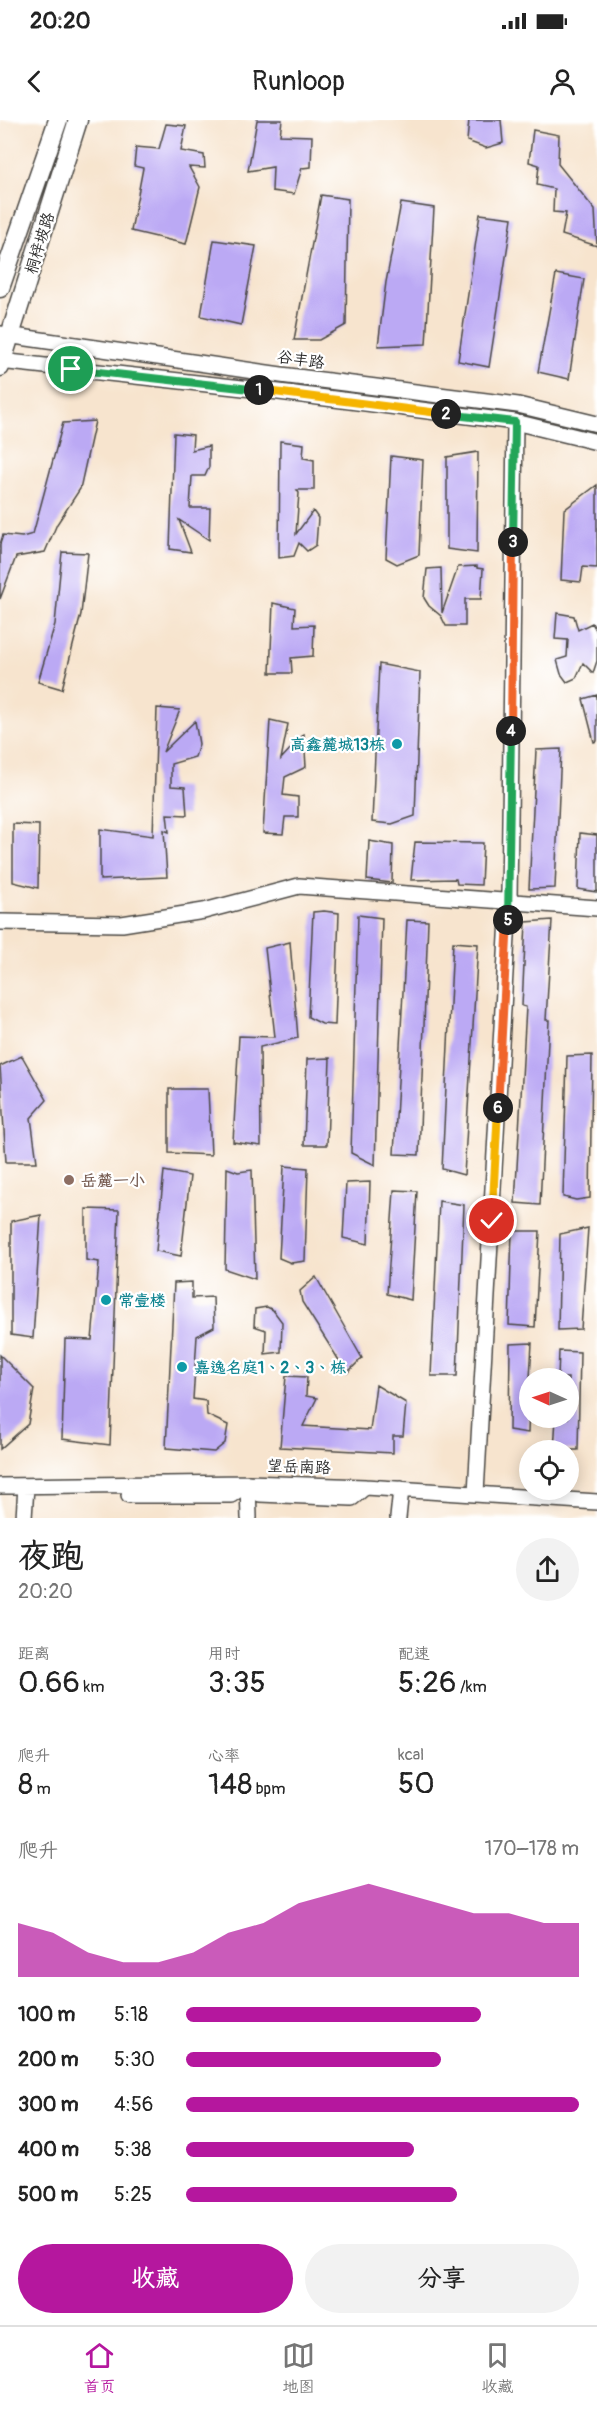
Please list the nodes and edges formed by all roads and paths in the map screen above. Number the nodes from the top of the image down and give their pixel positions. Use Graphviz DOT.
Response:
graph roads {
  1 [pos="58,120"];
  2 [pos="78,120"];
  3 [pos="0,288"];
  4 [pos="5,335"];
  5 [pos="1,363"];
  6 [pos="515,422"];
  7 [pos="597,424"];
  8 [pos="597,442"];
  9 [pos="509,901"];
  10 [pos="597,908"];
  11 [pos="0,922"];
  12 [pos="248,1483"];
  13 [pos="0,1486"];
  14 [pos="26,1486"];
  15 [pos="401,1489"];
  16 [pos="476,1493"];
  17 [pos="129,1495"];
  18 [pos="597,1502"];
  19 [pos="24,1518"];
  20 [pos="249,1518"];
  21 [pos="398,1518"];
  1 -- 3 [label="main road, 桐梓坡路"];
  2 -- 4 [label="main road, 桐梓坡路"];
  4 -- 5 [label="main road, 桐梓坡路"];
  4 -- 7 [label="street, 谷丰路"];
  5 -- 6 [label="street"];
  6 -- 8 [label="street"];
  6 -- 9 [label="street"];
  9 -- 10 [label="street"];
  9 -- 11 [label="street"];
  9 -- 16 [label="street"];
  12 -- 14 [label="street, 望岳南路"];
  12 -- 15 [label="street, 望岳南路"];
  12 -- 17 [label="street"];
  12 -- 20 [label="street"];
  13 -- 14 [label="street, 望岳南路"];
  14 -- 19 [label="street"];
  15 -- 16 [label="street, 望岳南路"];
  15 -- 21 [label="street"];
  16 -- 18 [label="street, 望岳南路"];
}
